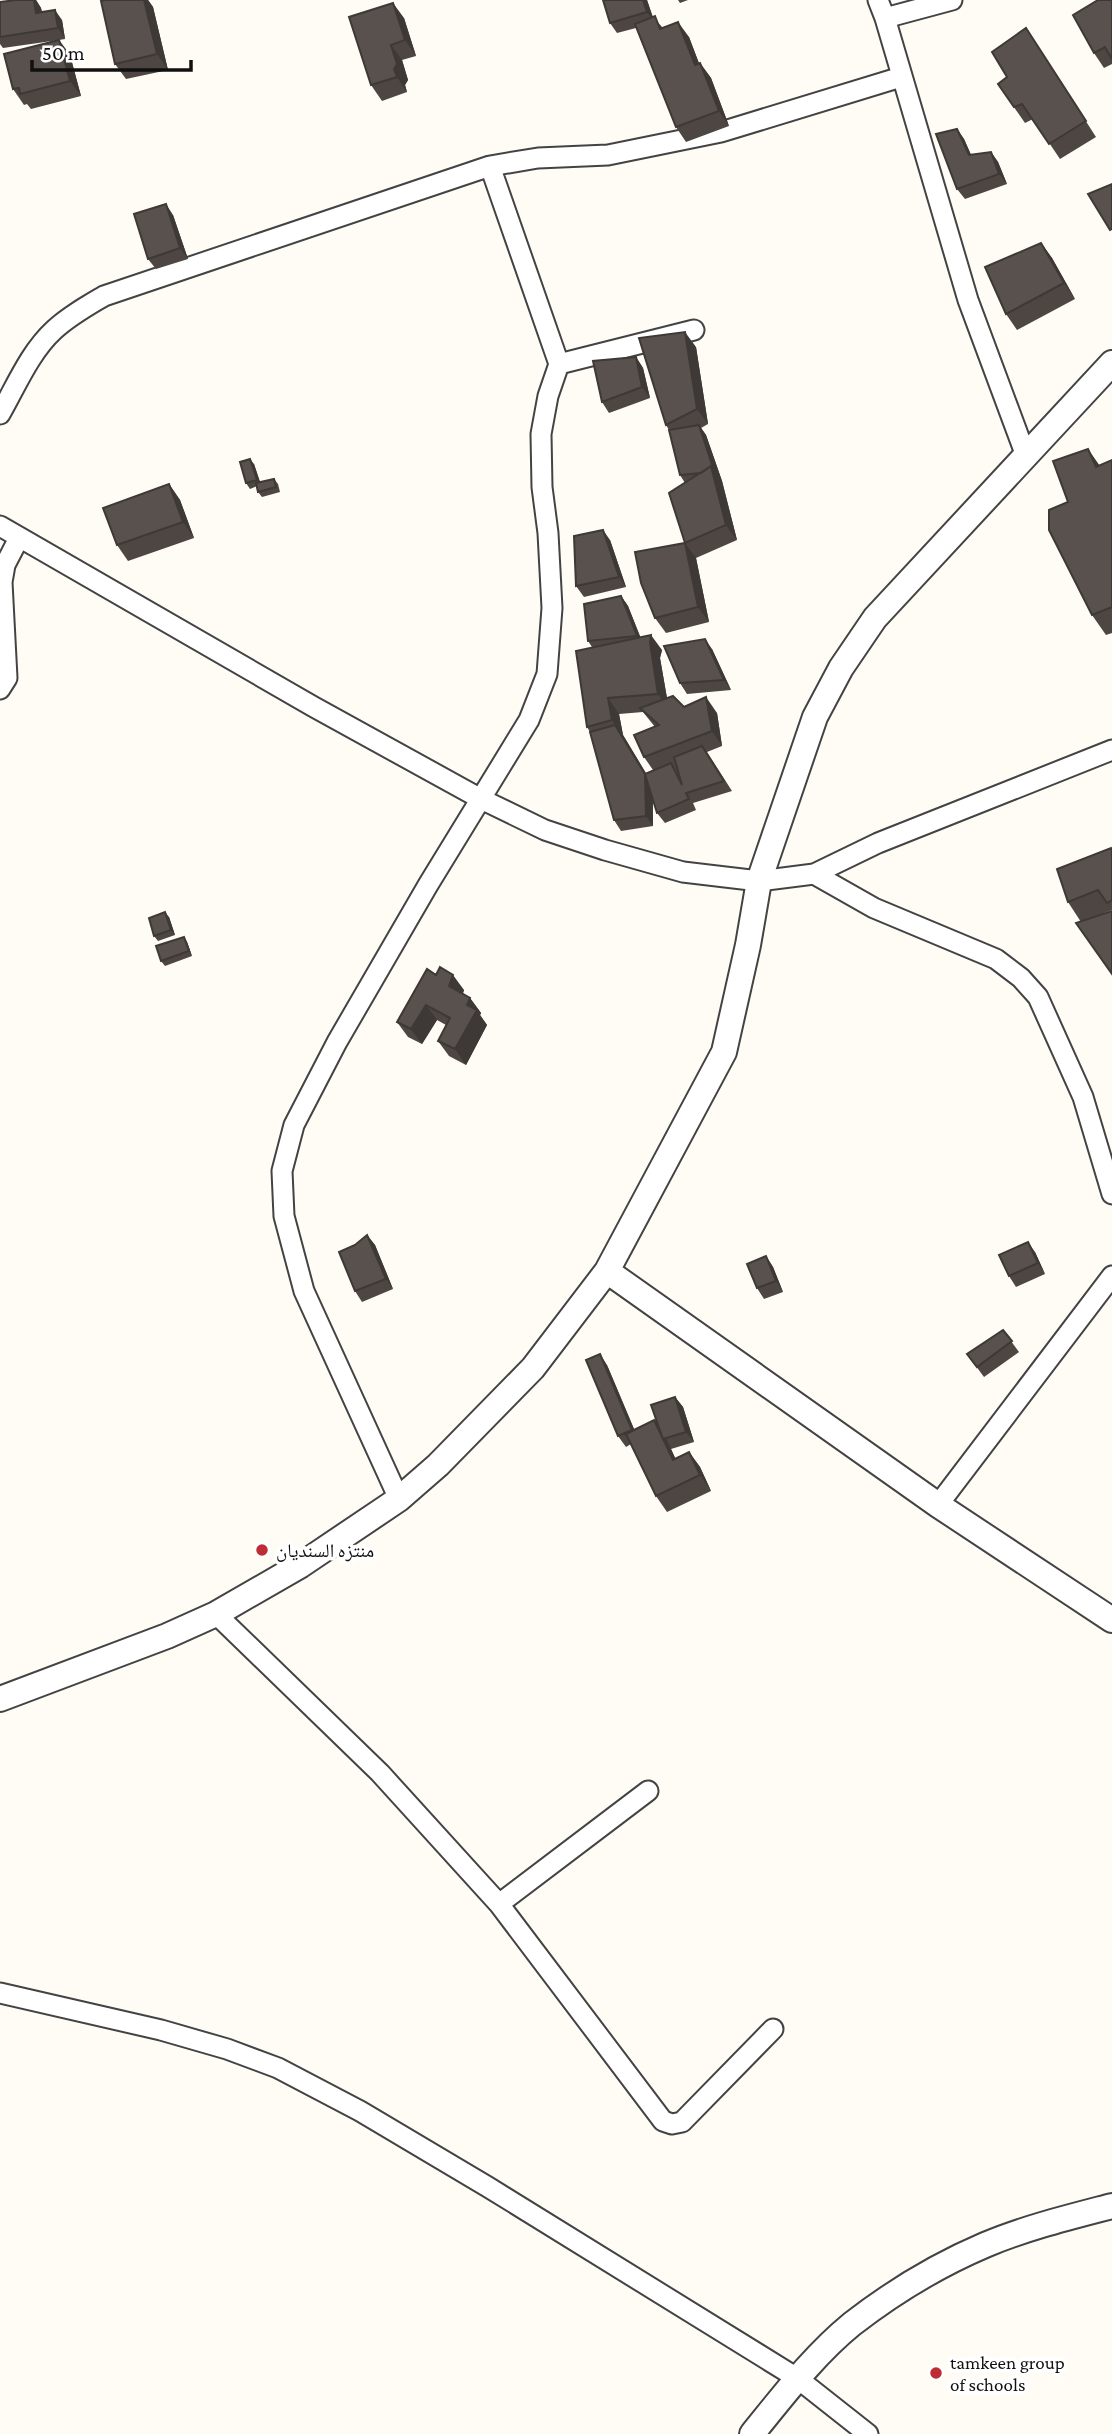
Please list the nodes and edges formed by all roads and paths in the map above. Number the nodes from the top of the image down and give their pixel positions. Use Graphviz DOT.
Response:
graph roads {
  1 [pos="952,0"];
  2 [pos="882,9"];
  3 [pos="901,77"];
  4 [pos="490,166"];
  5 [pos="694,330"];
  6 [pos="1112,363"];
  7 [pos="559,364"];
  8 [pos="0,414"];
  9 [pos="1026,456"];
  10 [pos="0,526"];
  11 [pos="19,538"];
  12 [pos="0,689"];
  13 [pos="1112,750"];
  14 [pos="481,799"];
  15 [pos="814,874"];
  16 [pos="759,881"];
  17 [pos="1112,1194"];
  18 [pos="607,1271"];
  19 [pos="1112,1276"];
  20 [pos="399,1499"];
  21 [pos="938,1504"];
  22 [pos="216,1614"];
  23 [pos="1112,1620"];
  24 [pos="0,1699"];
  25 [pos="648,1791"];
  26 [pos="499,1904"];
  27 [pos="0,1993"];
  28 [pos="773,2029"];
  29 [pos="1112,2206"];
  30 [pos="797,2378"];
  31 [pos="752,2434"];
  32 [pos="868,2434"];
  1 -- 2 [label="street"];
  2 -- 3 [label="street"];
  3 -- 4 [label="street"];
  3 -- 9 [label="street"];
  4 -- 7 [label="street"];
  4 -- 8 [label="street"];
  5 -- 7 [label="street"];
  6 -- 9 [label="street"];
  7 -- 14 [label="street"];
  9 -- 16 [label="street"];
  10 -- 11 [label="street"];
  11 -- 12 [label="street"];
  11 -- 14 [label="street"];
  13 -- 15 [label="street"];
  14 -- 16 [label="street"];
  14 -- 20 [label="street"];
  15 -- 16 [label="street"];
  15 -- 17 [label="street"];
  16 -- 18 [label="street"];
  18 -- 20 [label="street"];
  18 -- 21 [label="street"];
  19 -- 21 [label="street"];
  20 -- 22 [label="street"];
  21 -- 23 [label="street"];
  22 -- 24 [label="street"];
  22 -- 26 [label="street"];
  25 -- 26 [label="street"];
  26 -- 28 [label="street"];
  27 -- 30 [label="street"];
  29 -- 30 [label="street"];
  30 -- 31 [label="street"];
  30 -- 32 [label="street"];
}
